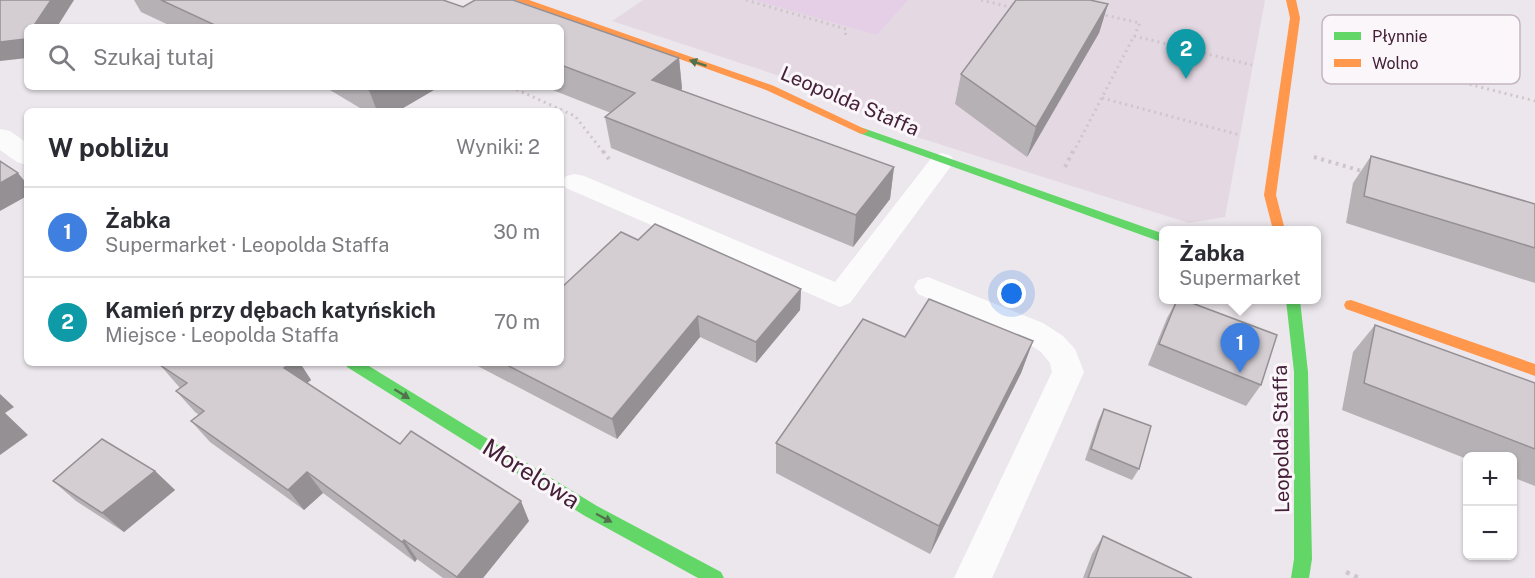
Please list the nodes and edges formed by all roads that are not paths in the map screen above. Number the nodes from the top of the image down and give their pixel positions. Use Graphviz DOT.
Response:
graph roads {
  1 [pos="520,0"];
  2 [pos="1290,0"];
  3 [pos="0,137"];
  4 [pos="24,154"];
  5 [pos="942,161"];
  6 [pos="575,182"];
  7 [pos="1278,226"];
  8 [pos="1159,237"];
  9 [pos="928,287"];
  10 [pos="1293,304"];
  11 [pos="1351,305"];
  12 [pos="357,366"];
  13 [pos="1535,370"];
  14 [pos="715,578"];
  15 [pos="973,578"];
  16 [pos="1300,578"];
  5 -- 1 [label="street, Leopolda Staffa, one-way"];
  2 -- 7 [label="street"];
  3 -- 4 [label="street"];
  5 -- 6 [label="lane"];
  5 -- 8 [label="street, Leopolda Staffa"];
  9 -- 15 [label="lane"];
  10 -- 16 [label="street, Leopolda Staffa"];
  11 -- 13 [label="street"];
  12 -- 14 [label="street, Morelowa, one-way"];
}
